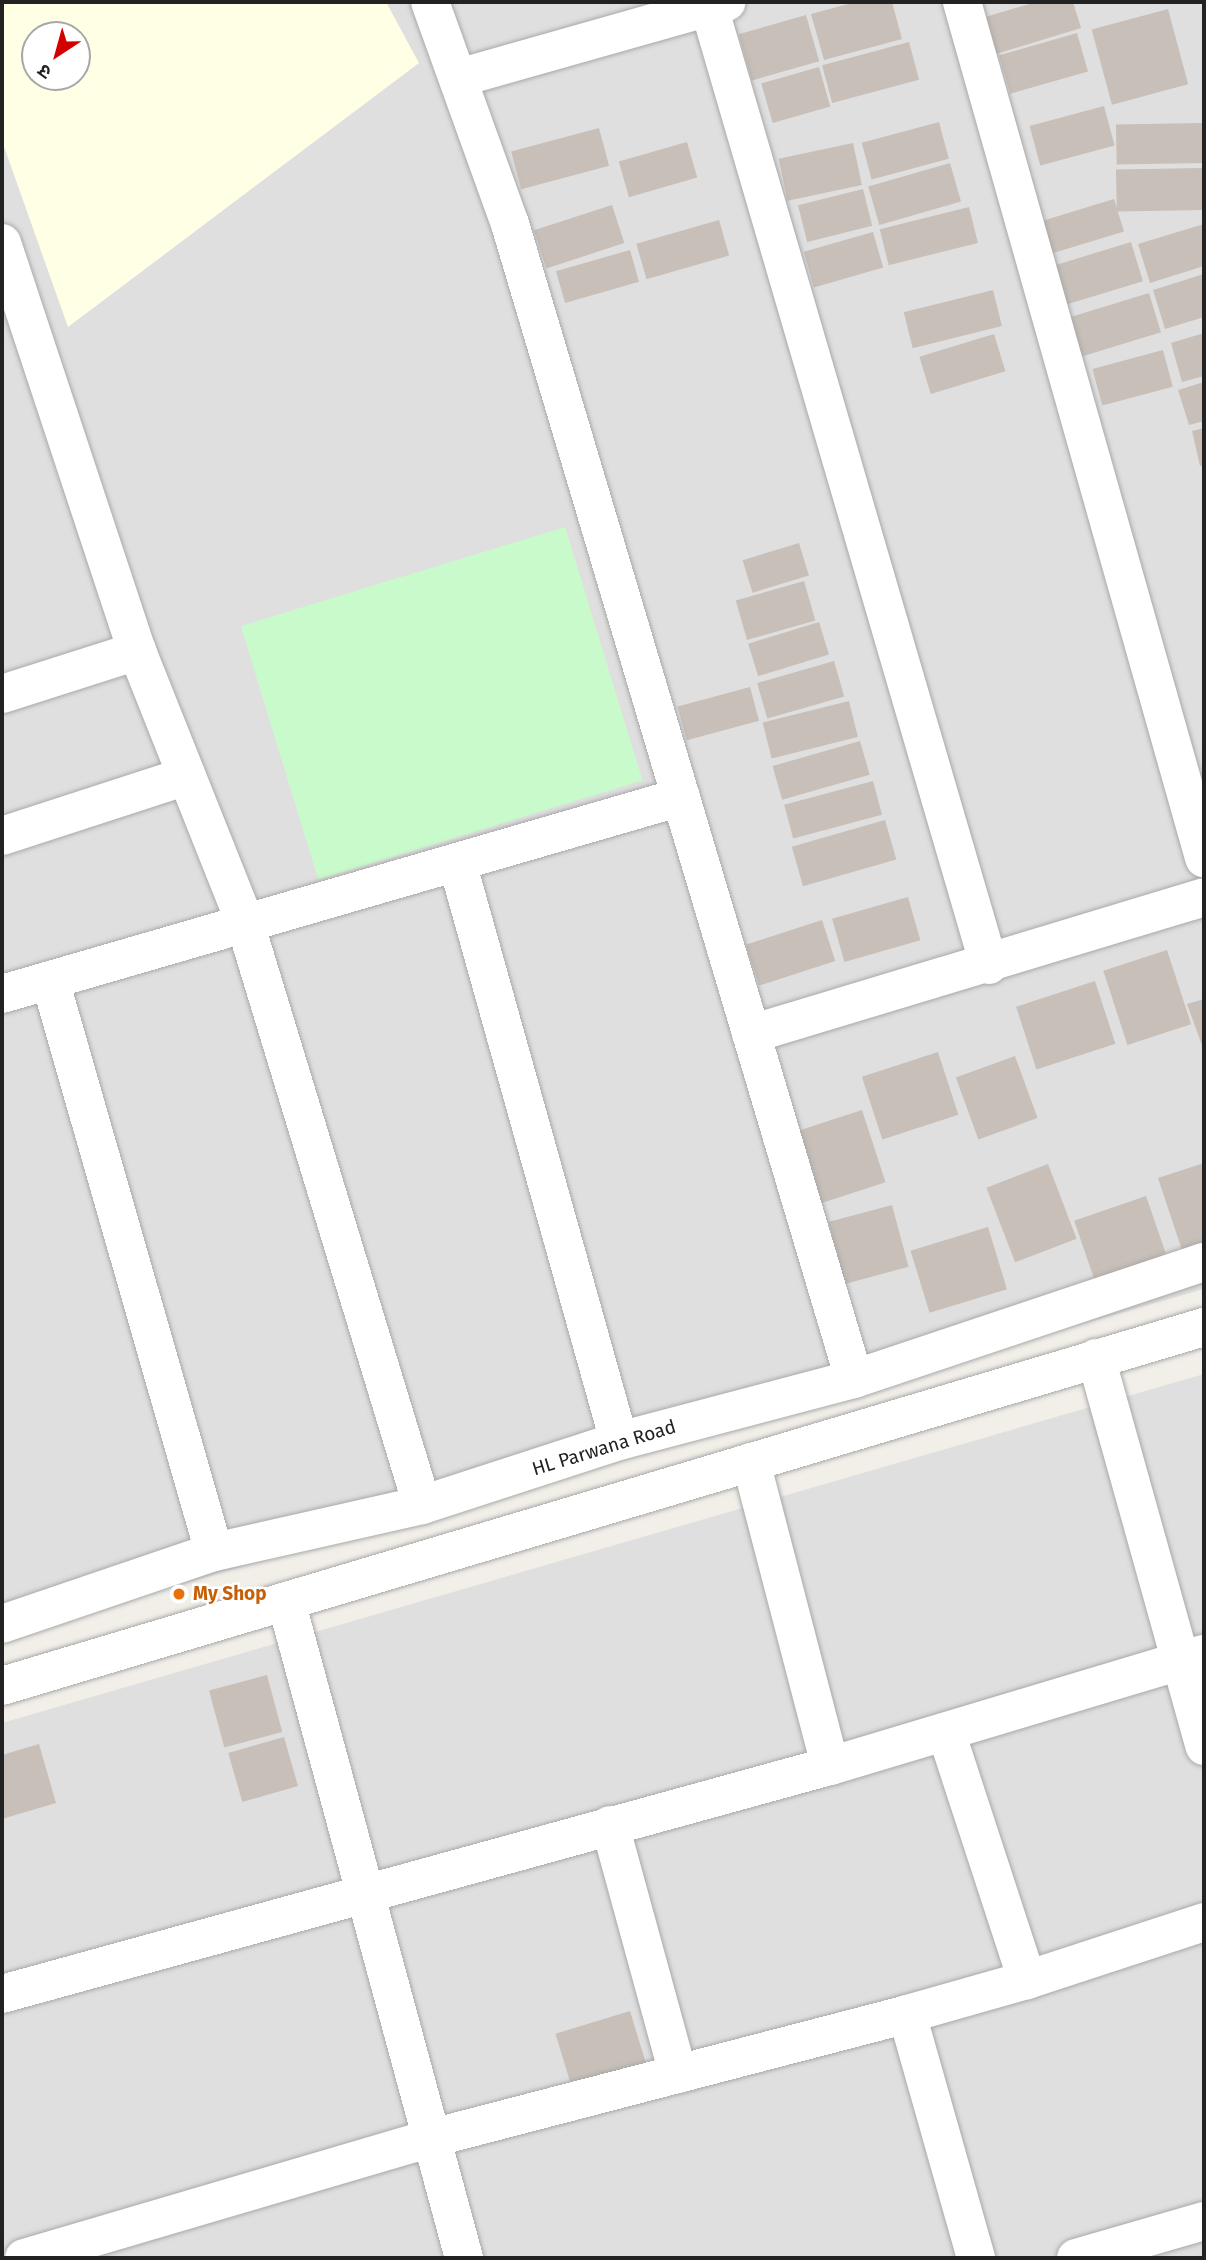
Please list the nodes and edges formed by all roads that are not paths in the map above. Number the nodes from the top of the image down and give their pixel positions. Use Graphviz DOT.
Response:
graph roads {
  1 [pos="430,2"];
  2 [pos="962,2"];
  3 [pos="717,4"];
  4 [pos="666,10"];
  5 [pos="457,78"];
  6 [pos="2,243"];
  7 [pos="15,331"];
  8 [pos="137,651"];
  9 [pos="2,694"];
  10 [pos="187,776"];
  11 [pos="681,797"];
  12 [pos="2,835"];
  13 [pos="1204,858"];
  14 [pos="457,862"];
  15 [pos="1204,897"];
  16 [pos="245,923"];
  17 [pos="989,965"];
  18 [pos="50,980"];
  19 [pos="2,994"];
  20 [pos="751,1034"];
  21 [pos="1204,1262"];
  22 [pos="1204,1327"];
  23 [pos="1096,1358"];
  24 [pos="854,1379"];
  25 [pos="619,1441"];
  26 [pos="751,1462"];
  27 [pos="422,1505"];
  28 [pos="214,1552"];
  29 [pos="286,1601"];
  30 [pos="2,1623"];
  31 [pos="1192,1657"];
  32 [pos="2,1686"];
  33 [pos="946,1732"];
  34 [pos="1204,1746"];
  35 [pos="830,1766"];
  36 [pos="610,1825"];
  37 [pos="364,1893"];
  38 [pos="1204,1922"];
  39 [pos="1027,1980"];
  40 [pos="2,1994"];
  41 [pos="907,2014"];
  42 [pos="678,2074"];
  43 [pos="432,2138"];
  44 [pos="1204,2221"];
  45 [pos="24,2258"];
  46 [pos="464,2258"];
  47 [pos="976,2258"];
  48 [pos="1076,2258"];
  1 -- 5 [label="street"];
  2 -- 13 [label="street"];
  3 -- 4 [label="street"];
  3 -- 17 [label="street"];
  4 -- 5 [label="street"];
  5 -- 11 [label="street"];
  6 -- 7 [label="street"];
  7 -- 8 [label="street"];
  8 -- 9 [label="street"];
  8 -- 10 [label="street"];
  10 -- 12 [label="street"];
  10 -- 16 [label="street"];
  11 -- 14 [label="street"];
  11 -- 20 [label="street"];
  14 -- 16 [label="street"];
  14 -- 25 [label="street"];
  15 -- 17 [label="street"];
  16 -- 18 [label="street"];
  16 -- 27 [label="street"];
  17 -- 20 [label="street"];
  18 -- 19 [label="street"];
  18 -- 28 [label="street"];
  20 -- 24 [label="street"];
  21 -- 24 [label="street, HL Parwana Road"];
  22 -- 23 [label="street"];
  23 -- 26 [label="street"];
  23 -- 31 [label="street"];
  24 -- 25 [label="street, HL Parwana Road"];
  25 -- 27 [label="street, HL Parwana Road"];
  26 -- 29 [label="street"];
  26 -- 35 [label="street"];
  27 -- 28 [label="street, HL Parwana Road"];
  28 -- 30 [label="street, HL Parwana Road"];
  29 -- 32 [label="street"];
  29 -- 37 [label="street"];
  31 -- 33 [label="street"];
  31 -- 34 [label="street"];
  33 -- 35 [label="street"];
  33 -- 39 [label="street"];
  35 -- 36 [label="street"];
  36 -- 37 [label="street"];
  36 -- 42 [label="street"];
  37 -- 40 [label="street"];
  37 -- 43 [label="street"];
  38 -- 39 [label="street"];
  39 -- 41 [label="street"];
  41 -- 42 [label="street"];
  41 -- 47 [label="street"];
  42 -- 43 [label="street"];
  43 -- 45 [label="street"];
  43 -- 46 [label="street"];
  44 -- 48 [label="street"];
}
